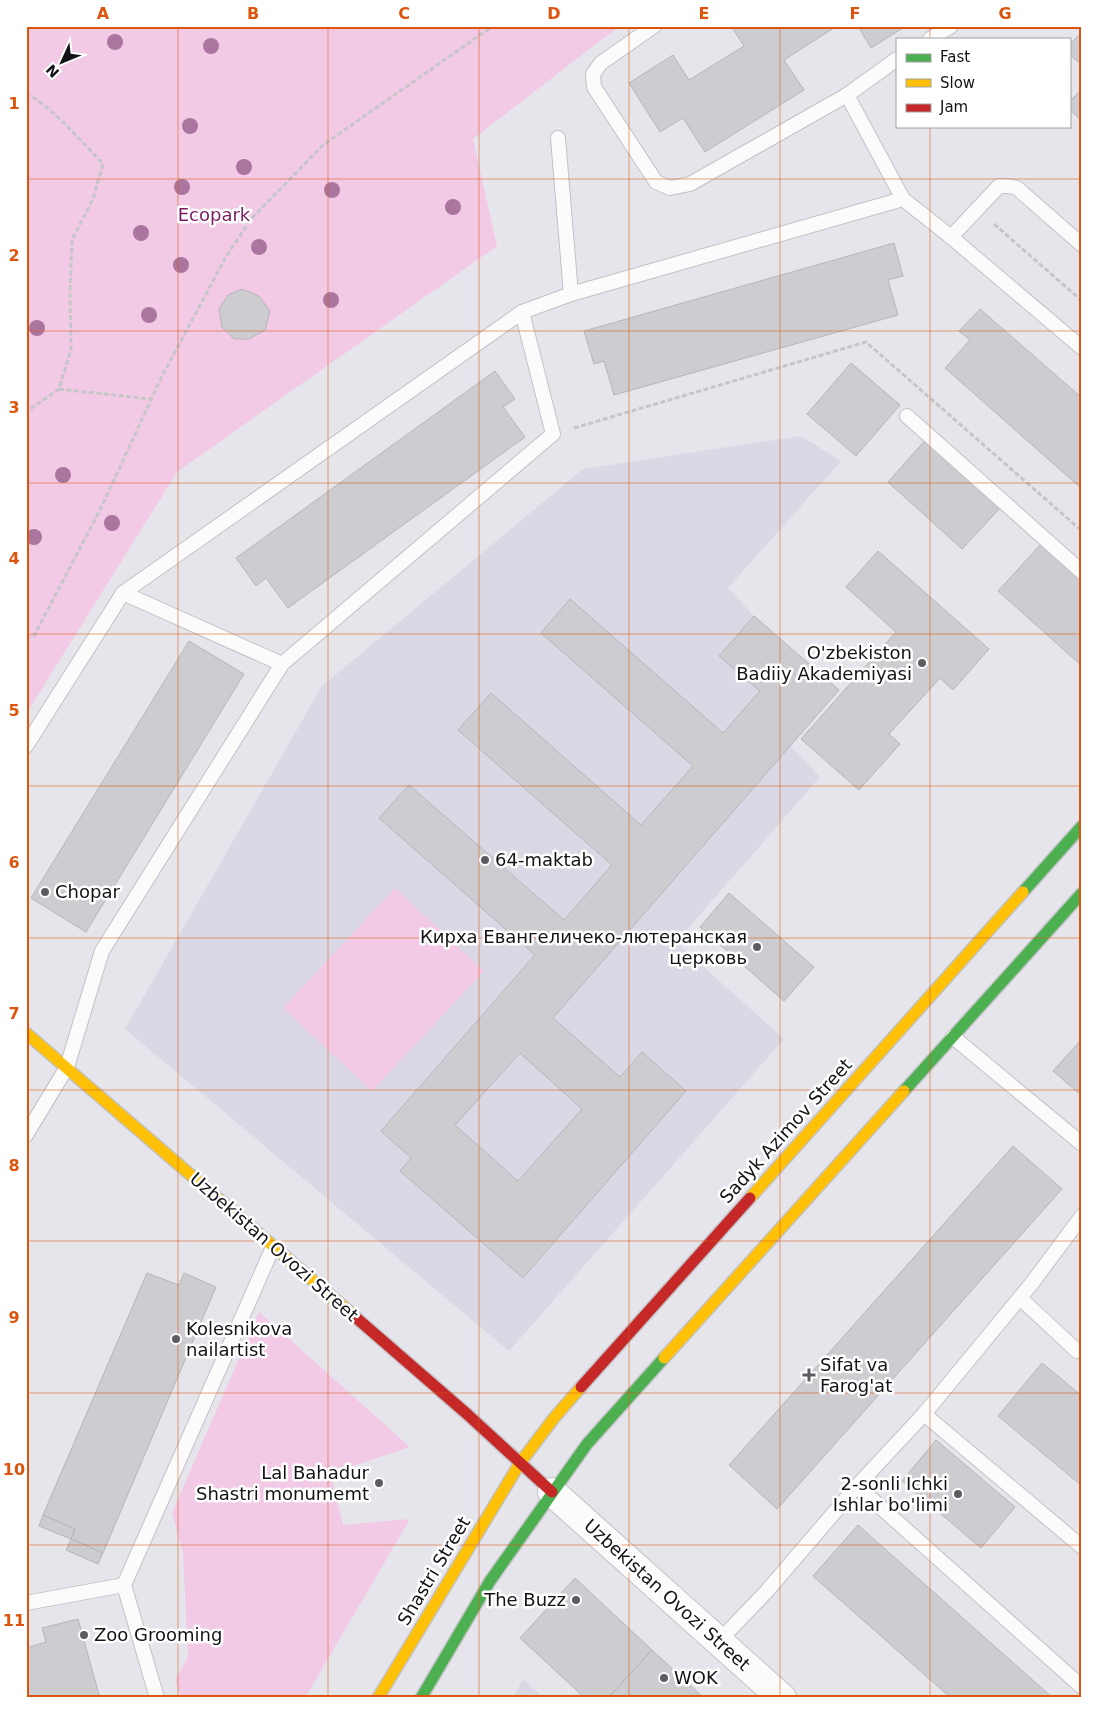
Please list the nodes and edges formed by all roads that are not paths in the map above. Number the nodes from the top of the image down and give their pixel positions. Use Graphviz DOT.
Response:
graph roads {
  1 [pos="654,26"];
  2 [pos="951,26"];
  3 [pos="932,38"];
  4 [pos="896,60"];
  5 [pos="848,95"];
  6 [pos="558,138"];
  7 [pos="903,199"];
  8 [pos="951,236"];
  9 [pos="1082,245"];
  10 [pos="571,294"];
  11 [pos="522,312"];
  12 [pos="1082,348"];
  13 [pos="907,416"];
  14 [pos="1082,572"];
  15 [pos="123,593"];
  16 [pos="282,664"];
  17 [pos="26,746"];
  18 [pos="1082,826"];
  19 [pos="1082,893"];
  20 [pos="26,1033"];
  21 [pos="953,1037"];
  22 [pos="67,1067"];
  23 [pos="26,1135"];
  24 [pos="1082,1144"];
  25 [pos="1080,1223"];
  26 [pos="273,1247"];
  27 [pos="1020,1298"];
  28 [pos="1076,1351"];
  29 [pos="924,1414"];
  30 [pos="520,1462"];
  31 [pos="858,1486"];
  32 [pos="552,1492"];
  33 [pos="1082,1547"];
  34 [pos="124,1585"];
  35 [pos="26,1603"];
  36 [pos="719,1642"];
  37 [pos="1082,1687"];
  38 [pos="157,1698"];
  39 [pos="378,1698"];
  40 [pos="421,1698"];
  41 [pos="782,1698"];
  1 -- 5 [label="lane"];
  2 -- 3 [label="lane"];
  4 -- 5 [label="lane"];
  5 -- 7 [label="lane"];
  6 -- 10 [label="lane"];
  7 -- 8 [label="lane"];
  7 -- 10 [label="lane"];
  8 -- 9 [label="lane"];
  8 -- 12 [label="lane"];
  10 -- 11 [label="lane"];
  11 -- 15 [label="lane"];
  11 -- 16 [label="lane"];
  13 -- 14 [label="lane"];
  15 -- 16 [label="lane"];
  15 -- 17 [label="lane"];
  16 -- 22 [label="lane"];
  18 -- 30 [label="main road, Sadyk Azimov Street"];
  19 -- 21 [label="main road"];
  20 -- 22 [label="main road, Uzbekistan Ovozi Street"];
  21 -- 24 [label="lane"];
  21 -- 32 [label="main road"];
  22 -- 23 [label="lane"];
  22 -- 26 [label="main road, Uzbekistan Ovozi Street"];
  25 -- 27 [label="lane"];
  26 -- 30 [label="main road, Uzbekistan Ovozi Street"];
  26 -- 34 [label="lane"];
  27 -- 28 [label="lane"];
  27 -- 29 [label="lane"];
  29 -- 31 [label="lane"];
  29 -- 33 [label="lane"];
  30 -- 32 [label="main road, Uzbekistan Ovozi Street"];
  30 -- 39 [label="main road, Shastri Street"];
  31 -- 36 [label="lane"];
  31 -- 37 [label="lane"];
  32 -- 36 [label="street, Uzbekistan Ovozi Street"];
  32 -- 40 [label="main road"];
  34 -- 35 [label="lane"];
  34 -- 38 [label="lane"];
  36 -- 41 [label="street, Uzbekistan Ovozi Street"];
}
